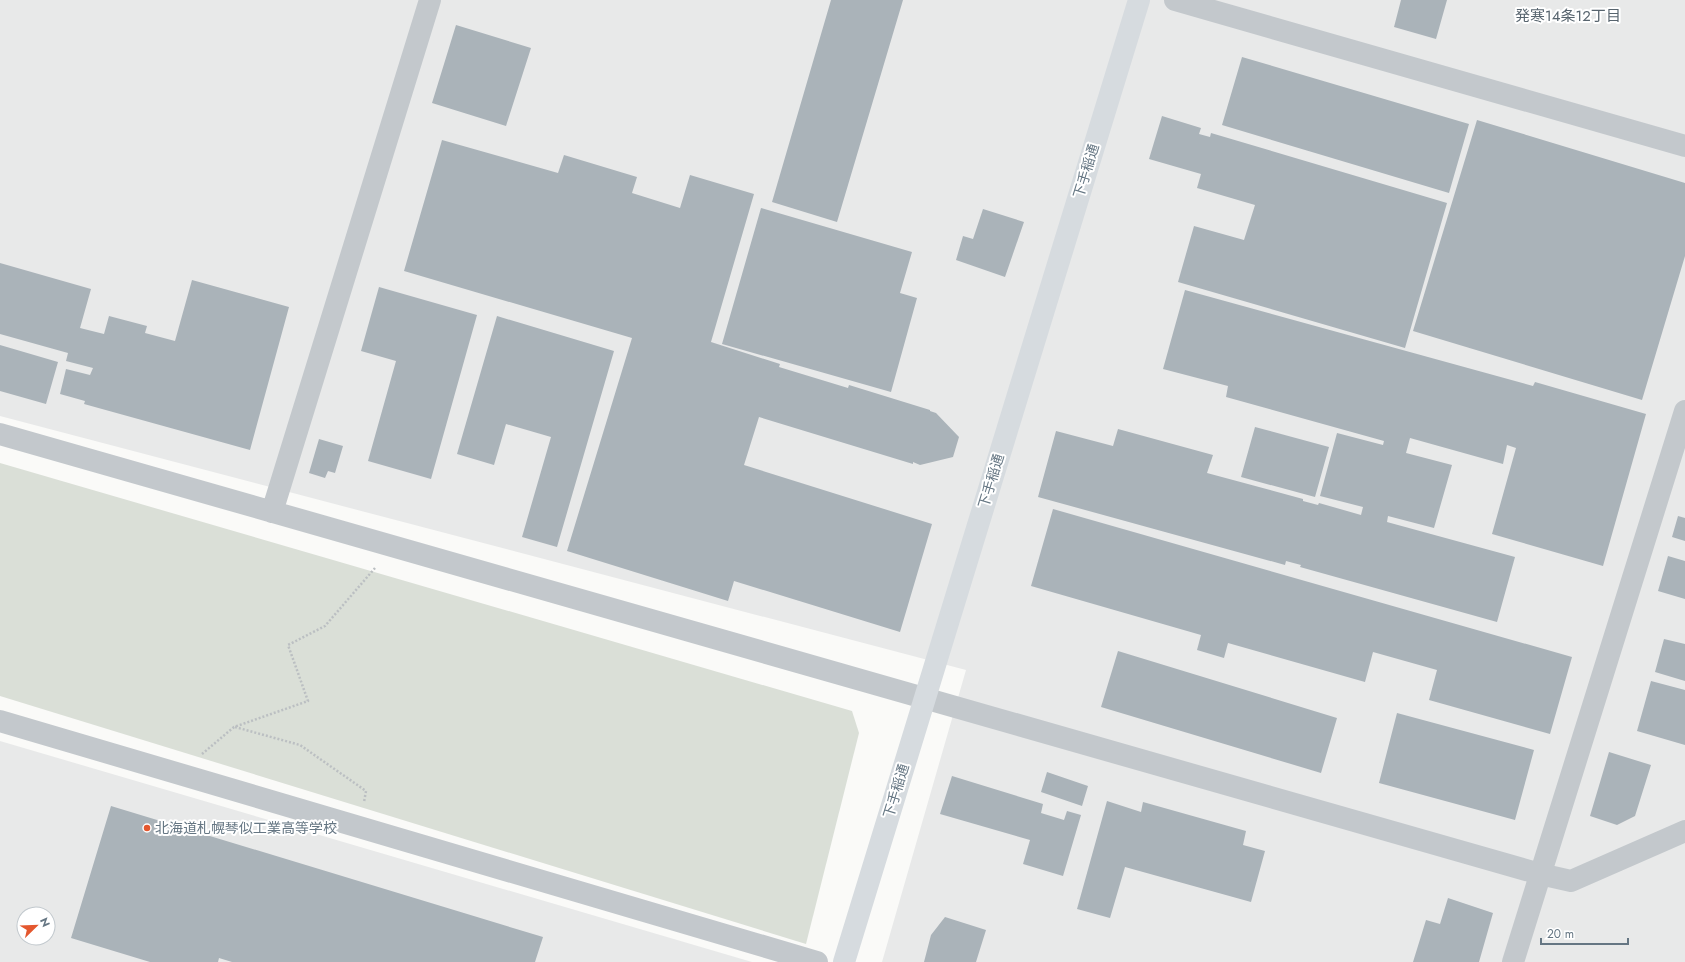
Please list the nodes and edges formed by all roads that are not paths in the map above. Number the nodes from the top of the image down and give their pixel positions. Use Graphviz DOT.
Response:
graph roads {
  1 [pos="430,0"];
  2 [pos="1139,0"];
  3 [pos="1175,0"];
  4 [pos="1685,146"];
  5 [pos="1685,411"];
  6 [pos="0,434"];
  7 [pos="272,512"];
  8 [pos="924,699"];
  9 [pos="0,721"];
  10 [pos="1685,831"];
  11 [pos="1540,874"];
  12 [pos="817,962"];
  13 [pos="844,962"];
  14 [pos="1513,962"];
  1 -- 7 [label="street"];
  2 -- 8 [label="main road, 下手稲通"];
  3 -- 4 [label="street"];
  5 -- 11 [label="street"];
  6 -- 7 [label="street"];
  7 -- 8 [label="street"];
  8 -- 11 [label="street"];
  8 -- 13 [label="main road, 下手稲通"];
  9 -- 12 [label="street"];
  10 -- 11 [label="street"];
  11 -- 14 [label="street"];
}
